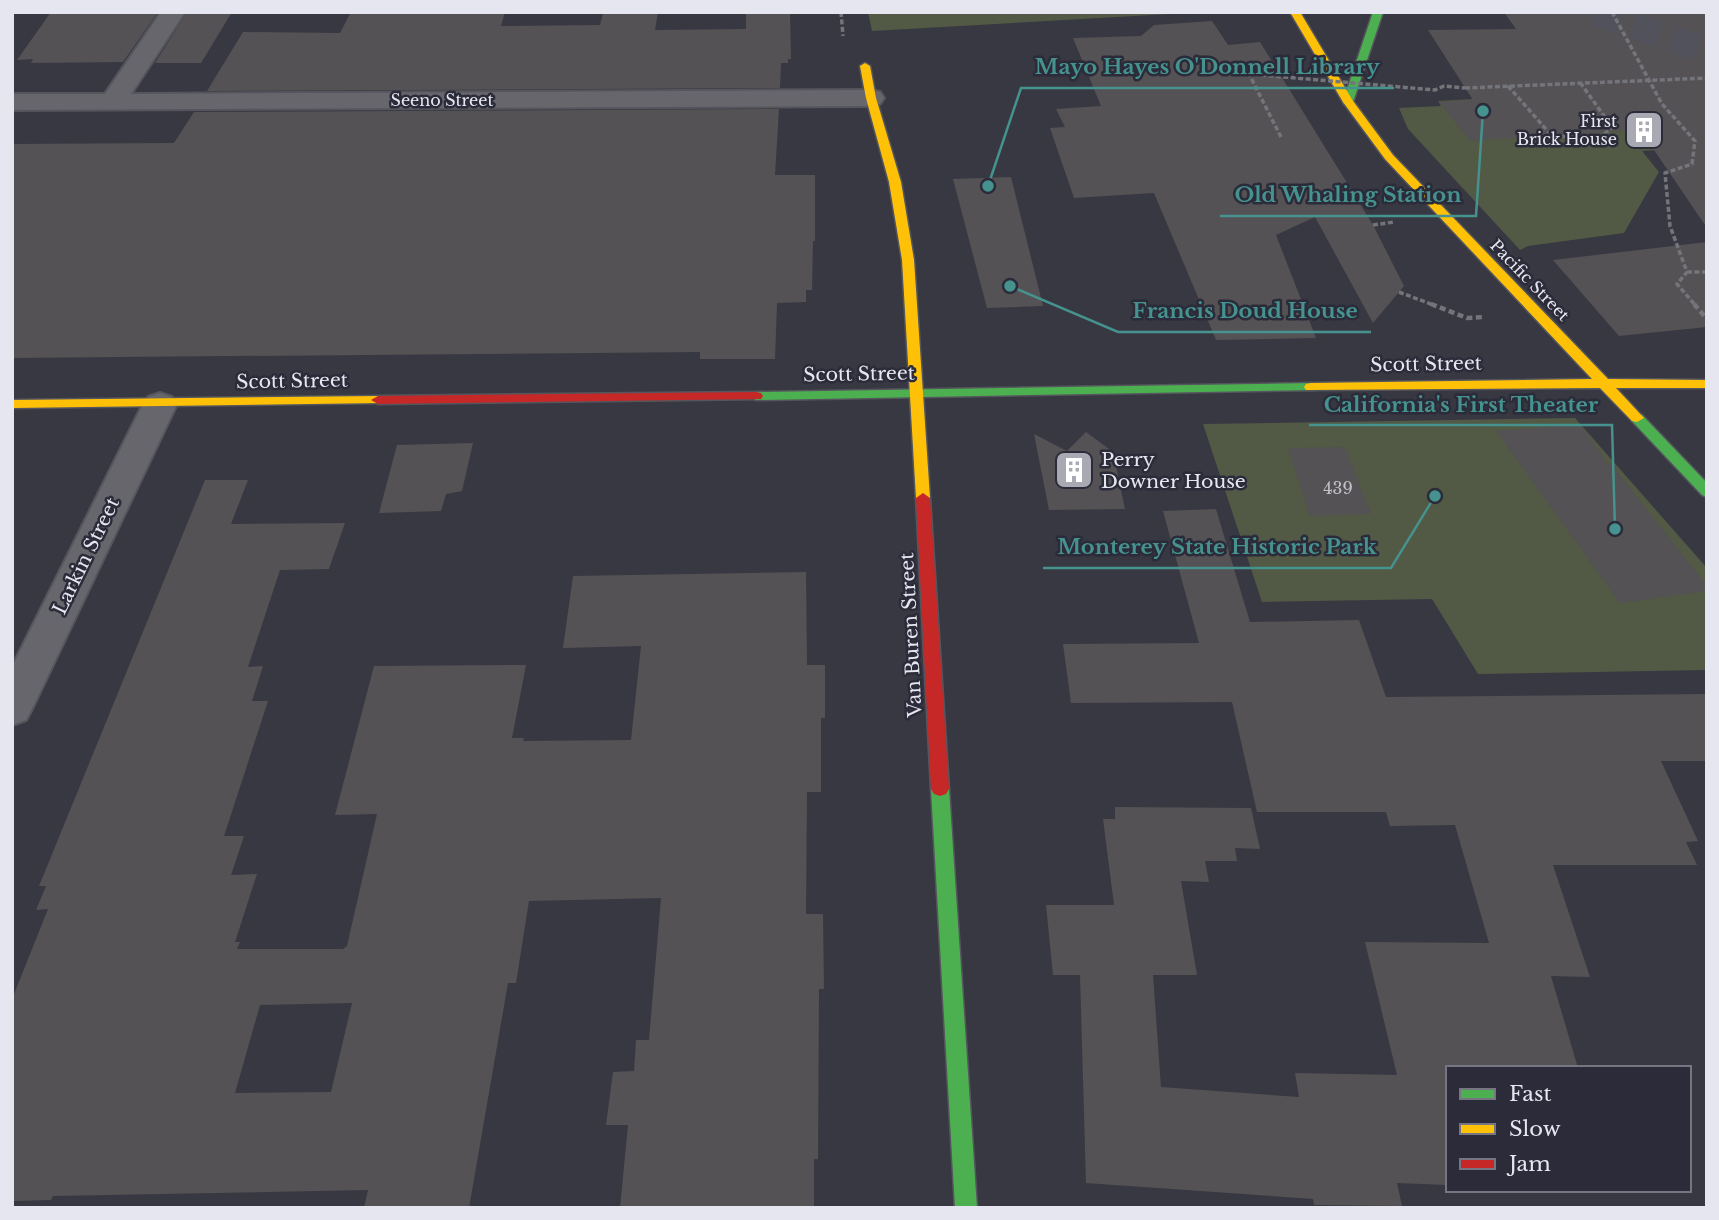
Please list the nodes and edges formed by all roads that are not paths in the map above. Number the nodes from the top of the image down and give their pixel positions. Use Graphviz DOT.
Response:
graph roads {
  1 [pos="173,12"];
  2 [pos="1295,12"];
  3 [pos="1378,12"];
  4 [pos="865,65"];
  5 [pos="871,98"];
  6 [pos="12,102"];
  7 [pos="113,102"];
  8 [pos="1348,102"];
  9 [pos="1605,382"];
  10 [pos="1707,384"];
  11 [pos="918,394"];
  12 [pos="12,404"];
  13 [pos="160,404"];
  14 [pos="1707,492"];
  15 [pos="12,709"];
  16 [pos="966,1208"];
  1 -- 7 [label="street"];
  2 -- 8 [label="street, Pacific Street"];
  3 -- 8 [label="street"];
  4 -- 5 [label="street, Van Buren Street"];
  5 -- 7 [label="street, Seeno Street"];
  5 -- 11 [label="street, Van Buren Street"];
  6 -- 7 [label="street, Seeno Street"];
  8 -- 9 [label="street, Pacific Street"];
  9 -- 10 [label="street, Scott Street"];
  9 -- 11 [label="street, Scott Street"];
  9 -- 14 [label="street, Pacific Street"];
  11 -- 13 [label="street, Scott Street"];
  11 -- 16 [label="street, Van Buren Street"];
  12 -- 13 [label="street, Scott Street"];
  13 -- 15 [label="street, Larkin Street"];
}
